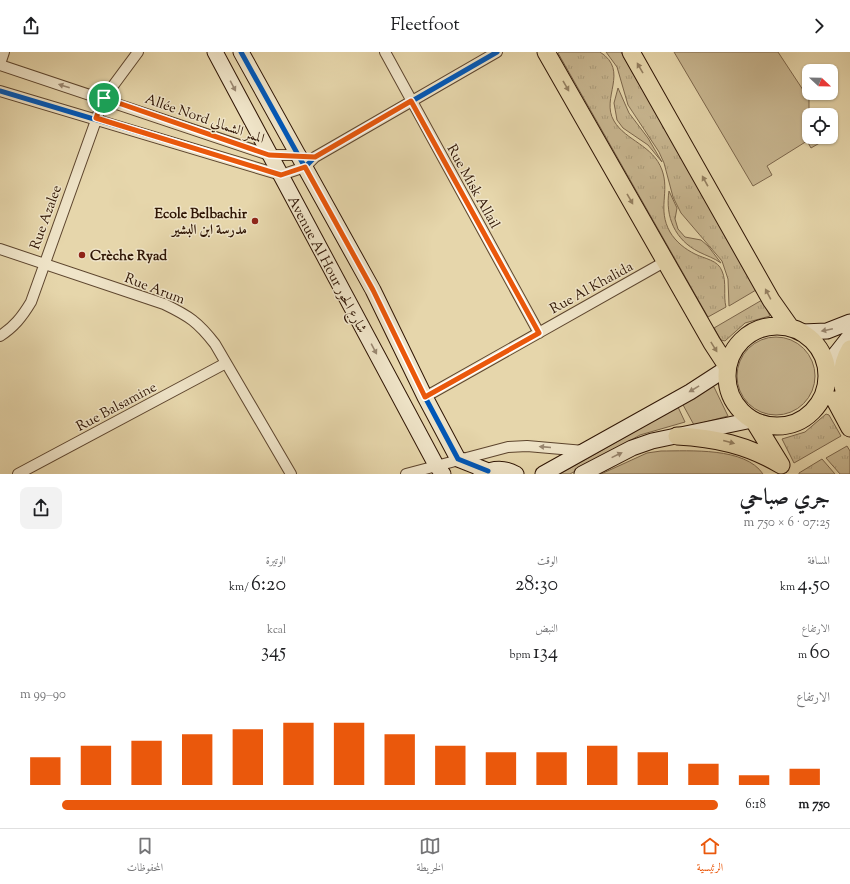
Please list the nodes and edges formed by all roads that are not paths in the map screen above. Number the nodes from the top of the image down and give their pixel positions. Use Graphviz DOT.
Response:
graph roads {
  1 [pos="4,52"];
  2 [pos="138,52"];
  3 [pos="214,52"];
  4 [pos="241,52"];
  5 [pos="385,52"];
  6 [pos="497,52"];
  7 [pos="546,52"];
  8 [pos="631,52"];
  9 [pos="0,65"];
  10 [pos="0,91"];
  11 [pos="104,98"];
  12 [pos="411,101"];
  13 [pos="96,118"];
  14 [pos="269,155"];
  15 [pos="306,159"];
  16 [pos="281,175"];
  17 [pos="0,249"];
  18 [pos="666,261"];
  19 [pos="43,263"];
  20 [pos="850,322"];
  21 [pos="796,329"];
  22 [pos="539,333"];
  23 [pos="0,336"];
  24 [pos="850,336"];
  25 [pos="850,349"];
  26 [pos="226,363"];
  27 [pos="727,367"];
  28 [pos="827,376"];
  29 [pos="425,397"];
  30 [pos="850,410"];
  31 [pos="753,421"];
  32 [pos="850,428"];
  33 [pos="676,436"];
  34 [pos="584,451"];
  35 [pos="458,459"];
  36 [pos="440,470"];
  37 [pos="784,470"];
  38 [pos="485,472"];
  39 [pos="18,474"];
  40 [pos="291,474"];
  41 [pos="406,474"];
  42 [pos="516,474"];
  43 [pos="543,474"];
  44 [pos="582,474"];
  1 -- 9 [label="street"];
  2 -- 11 [label="street, Rue Azalee"];
  3 -- 14 [label="street, Avenue Al Hour شارع الحور, one-way"];
  4 -- 15 [label="street, Avenue Al Hour شارع الحور"];
  5 -- 12 [label="street, Rue Misk Allail"];
  6 -- 12 [label="street"];
  7 -- 18 [label="main road, one-way"];
  21 -- 8 [label="main road, one-way"];
  11 -- 9 [label="street, Allée Nord الممر الشمالي, one-way"];
  10 -- 13 [label="street"];
  11 -- 13 [label="street, Rue Azalee"];
  11 -- 14 [label="street, Allée Nord الممر الشمالي"];
  12 -- 15 [label="street"];
  12 -- 22 [label="street, Rue Misk Allail"];
  13 -- 16 [label="street"];
  13 -- 19 [label="street, Rue Azalee"];
  14 -- 15 [label="street, Allée Nord الممر الشمالي"];
  14 -- 16 [label="street, Avenue Al Hour شارع الحور"];
  15 -- 16 [label="street"];
  15 -- 29 [label="street, Avenue Al Hour شارع الحور"];
  16 -- 36 [label="street, Avenue Al Hour شارع الحور, one-way"];
  17 -- 19 [label="street, Rue Arum"];
  18 -- 22 [label="street, Rue Al Khalida"];
  18 -- 27 [label="main road, one-way"];
  19 -- 23 [label="street, Rue Azalee"];
  19 -- 26 [label="street, Rue Arum"];
  20 -- 21 [label="street, one-way"];
  21 -- 27 [label="main road"];
  21 -- 28 [label="main road"];
  22 -- 29 [label="street, Rue Al Khalida"];
  24 -- 28 [label="street"];
  25 -- 30 [label="main road"];
  26 -- 39 [label="street, Rue Balsamine"];
  26 -- 40 [label="street, Rue Arum"];
  27 -- 31 [label="main road"];
  27 -- 34 [label="street, one-way"];
  28 -- 31 [label="main road"];
  28 -- 32 [label="main road"];
  29 -- 35 [label="street, Avenue Al Hour شارع الحور"];
  31 -- 33 [label="street"];
  31 -- 37 [label="main road"];
  33 -- 37 [label="main road, one-way"];
  44 -- 33 [label="street, one-way"];
  34 -- 35 [label="street, one-way"];
  34 -- 43 [label="street"];
  35 -- 36 [label="street"];
  35 -- 38 [label="street"];
  36 -- 41 [label="street"];
  38 -- 42 [label="street"];
}
